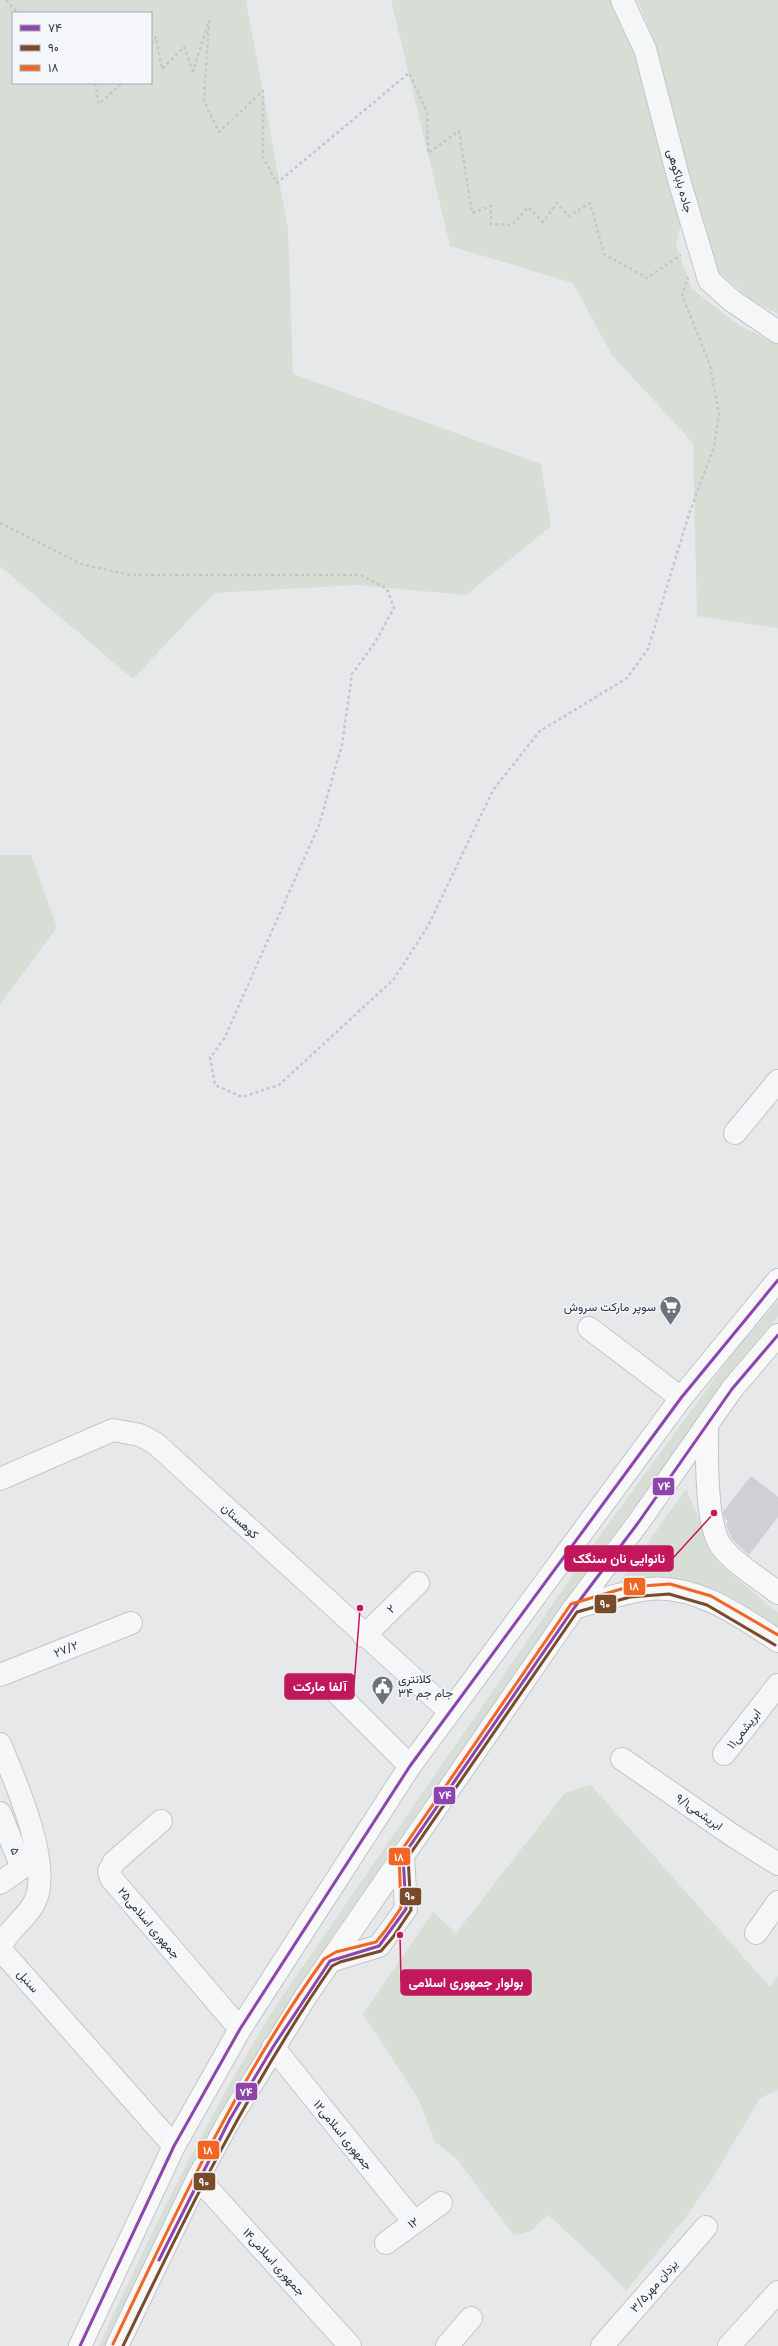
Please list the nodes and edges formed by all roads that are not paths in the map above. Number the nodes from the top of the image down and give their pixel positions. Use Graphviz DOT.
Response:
graph roads {
  1 [pos="622,0"];
  2 [pos="778,332"];
  3 [pos="778,1081"];
  4 [pos="735,1133"];
  5 [pos="778,1280"];
  6 [pos="589,1328"];
  7 [pos="778,1335"];
  8 [pos="681,1398"];
  9 [pos="707,1425"];
  10 [pos="0,1479"];
  11 [pos="418,1583"];
  12 [pos="778,1592"];
  13 [pos="574,1608"];
  14 [pos="131,1622"];
  15 [pos="364,1636"];
  16 [pos="778,1642"];
  17 [pos="0,1675"];
  18 [pos="778,1685"];
  19 [pos="334,1690"];
  20 [pos="449,1711"];
  21 [pos="0,1744"];
  22 [pos="724,1754"];
  23 [pos="622,1759"];
  24 [pos="410,1766"];
  25 [pos="0,1813"];
  26 [pos="161,1821"];
  27 [pos="403,1856"];
  28 [pos="30,1862"];
  29 [pos="778,1864"];
  30 [pos="0,1883"];
  31 [pos="778,1902"];
  32 [pos="756,1933"];
  33 [pos="330,1961"];
  34 [pos="240,2029"];
  35 [pos="273,2047"];
  36 [pos="174,2146"];
  37 [pos="198,2178"];
  38 [pos="441,2203"];
  39 [pos="414,2222"];
  40 [pos="706,2227"];
  41 [pos="386,2243"];
  42 [pos="778,2292"];
  43 [pos="471,2318"];
  44 [pos="80,2346"];
  45 [pos="117,2346"];
  46 [pos="350,2346"];
  47 [pos="447,2346"];
  48 [pos="602,2346"];
  49 [pos="729,2346"];
  1 -- 2 [label="street, جاده باباکوهی"];
  3 -- 4 [label="street"];
  5 -- 8 [label="main road"];
  6 -- 8 [label="street"];
  7 -- 9 [label="main road"];
  8 -- 20 [label="main road"];
  9 -- 12 [label="main road"];
  9 -- 13 [label="main road"];
  10 -- 15 [label="street, کوهستان"];
  11 -- 15 [label="street, ۲"];
  13 -- 16 [label="main road"];
  13 -- 27 [label="main road"];
  14 -- 17 [label="street, ۲۷/۲"];
  15 -- 20 [label="street, کوهستان"];
  18 -- 22 [label="street, ابریشمی۱۱"];
  19 -- 24 [label="street"];
  20 -- 24 [label="main road"];
  21 -- 28 [label="street, سنبل"];
  23 -- 29 [label="street, ۹/۱ابریشمی"];
  24 -- 34 [label="main road"];
  25 -- 28 [label="street, ۵"];
  26 -- 34 [label="street, جمهوری اسلامی۲۵"];
  27 -- 33 [label="main road"];
  27 -- 33 [label="street"];
  28 -- 30 [label="street"];
  28 -- 36 [label="street, سنبل"];
  31 -- 32 [label="street"];
  33 -- 35 [label="main road"];
  34 -- 36 [label="main road"];
  35 -- 37 [label="main road"];
  35 -- 39 [label="street, جمهوری اسلامی۱۲"];
  36 -- 44 [label="main road"];
  37 -- 45 [label="main road"];
  37 -- 46 [label="street, جمهوری اسلامی۱۴"];
  38 -- 39 [label="street, ۱۲"];
  39 -- 41 [label="street, ۱۲"];
  40 -- 48 [label="street, ۳/۵یزدان مهر"];
  42 -- 49 [label="street"];
  43 -- 47 [label="street"];
}
